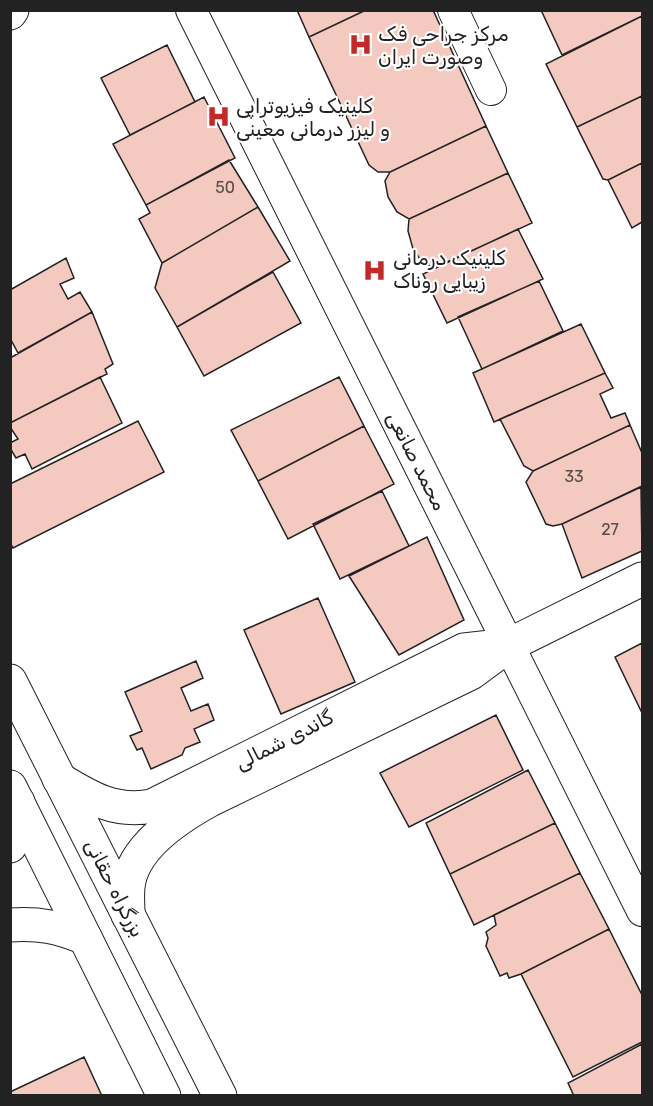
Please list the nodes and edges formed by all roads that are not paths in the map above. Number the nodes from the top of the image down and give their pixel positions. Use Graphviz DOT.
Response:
graph roads {
  1 [pos="191,10"];
  2 [pos="453,10"];
  3 [pos="491,90"];
  4 [pos="642,579"];
  5 [pos="509,645"];
  6 [pos="10,681"];
  7 [pos="59,778"];
  8 [pos="14,794"];
  9 [pos="10,846"];
  10 [pos="642,912"];
  11 [pos="128,915"];
  12 [pos="10,925"];
  13 [pos="85,938"];
  14 [pos="164,1095"];
  15 [pos="220,1095"];
  1 -- 5 [label="street, محمد صانعی"];
  2 -- 3 [label="street"];
  4 -- 5 [label="street, گاندی شمالی"];
  5 -- 7 [label="street, گاندی شمالی"];
  5 -- 10 [label="street, محمد صانعی"];
  5 -- 11 [label="street, گاندی شمالی"];
  6 -- 7 [label="street, بزرگراه حقانی"];
  7 -- 11 [label="street, بزرگراه حقانی"];
  8 -- 9 [label="street"];
  8 -- 13 [label="street"];
  11 -- 15 [label="street, بزرگراه حقانی"];
  12 -- 13 [label="street"];
  13 -- 14 [label="street"];
}
